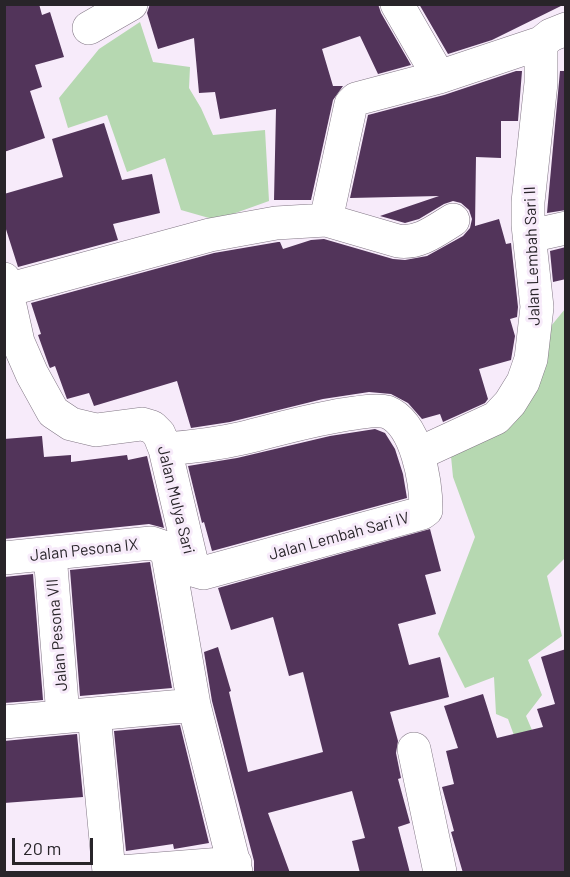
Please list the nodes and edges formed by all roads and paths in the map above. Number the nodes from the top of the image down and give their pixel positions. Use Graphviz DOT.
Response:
graph roads {
  1 [pos="131,4"];
  2 [pos="397,4"];
  3 [pos="89,28"];
  4 [pos="553,36"];
  5 [pos="439,77"];
  6 [pos="326,220"];
  7 [pos="453,220"];
  8 [pos="566,228"];
  9 [pos="530,236"];
  10 [pos="6,284"];
  11 [pos="165,449"];
  12 [pos="418,454"];
  13 [pos="50,554"];
  14 [pos="4,558"];
  15 [pos="196,571"];
  16 [pos="194,705"];
  17 [pos="79,715"];
  18 [pos="4,722"];
  19 [pos="414,748"];
  20 [pos="235,868"];
  21 [pos="109,873"];
  22 [pos="120,873"];
  23 [pos="440,873"];
  1 -- 3 [label="street"];
  2 -- 5 [label="street"];
  4 -- 5 [label="street"];
  4 -- 9 [label="street, Jalan Lembah Sari II"];
  5 -- 6 [label="street"];
  6 -- 7 [label="street"];
  6 -- 10 [label="street"];
  8 -- 9 [label="street"];
  9 -- 12 [label="street, Jalan Lembah Sari II"];
  10 -- 11 [label="street, Jalan Mulya Sari"];
  11 -- 12 [label="street"];
  11 -- 15 [label="street, Jalan Mulya Sari"];
  12 -- 15 [label="street, Jalan Lembah Sari IV"];
  13 -- 14 [label="street, Jalan Pesona IX"];
  13 -- 16 [label="street, Jalan Pesona IX"];
  13 -- 17 [label="street, Jalan Pesona VII"];
  16 -- 17 [label="street"];
  16 -- 20 [label="street"];
  17 -- 18 [label="street"];
  17 -- 21 [label="street, Jalan Pesona VII"];
  19 -- 23 [label="street"];
  20 -- 22 [label="street"];
}
